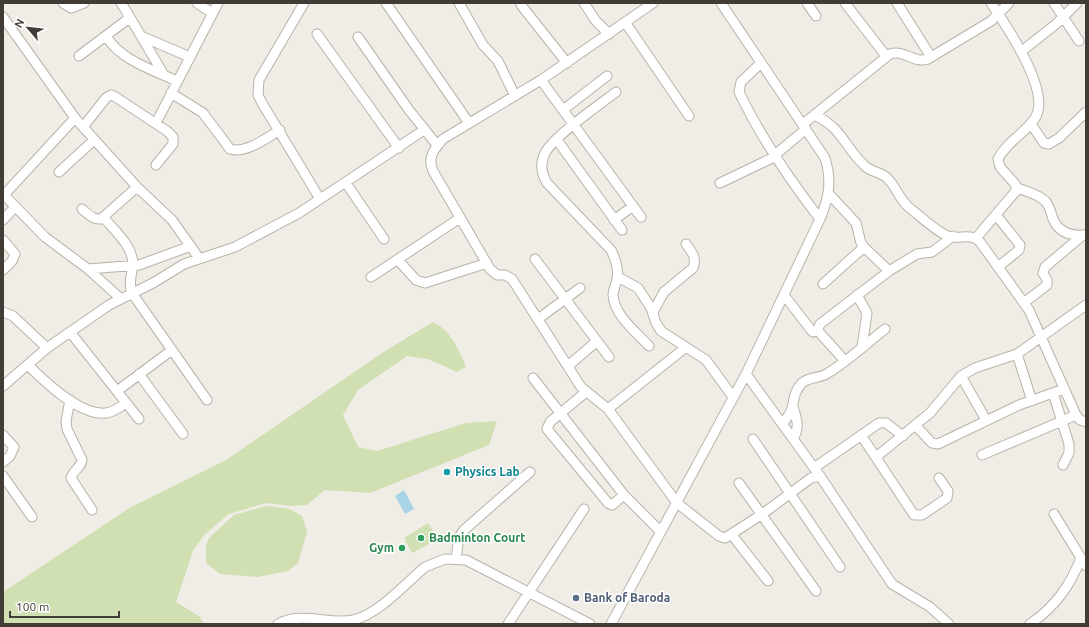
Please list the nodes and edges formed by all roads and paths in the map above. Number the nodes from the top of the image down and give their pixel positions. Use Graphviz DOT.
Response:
graph roads {
  1 [pos="63,3"];
  2 [pos="84,3"];
  3 [pos="121,3"];
  4 [pos="197,3"];
  5 [pos="218,3"];
  6 [pos="304,3"];
  7 [pos="386,3"];
  8 [pos="459,3"];
  9 [pos="584,3"];
  10 [pos="653,3"];
  11 [pos="721,3"];
  12 [pos="807,3"];
  13 [pos="845,3"];
  14 [pos="897,3"];
  15 [pos="991,3"];
  16 [pos="1009,3"];
  17 [pos="1054,3"];
  18 [pos="1078,3"];
  19 [pos="520,5"];
  20 [pos="212,13"];
  21 [pos="128,14"];
  22 [pos="999,15"];
  23 [pos="816,16"];
  24 [pos="3,17"];
  25 [pos="1064,17"];
  26 [pos="625,22"];
  27 [pos="317,34"];
  28 [pos="609,34"];
  29 [pos="106,36"];
  30 [pos="143,37"];
  31 [pos="358,37"];
  32 [pos="1080,41"];
  33 [pos="1022,51"];
  34 [pos="79,56"];
  35 [pos="886,56"];
  36 [pos="190,57"];
  37 [pos="931,57"];
  38 [pos="567,63"];
  39 [pos="761,63"];
  40 [pos="164,75"];
  41 [pos="607,76"];
  42 [pos="541,80"];
  43 [pos="177,82"];
  44 [pos="616,92"];
  45 [pos="171,93"];
  46 [pos="515,96"];
  47 [pos="563,110"];
  48 [pos="1086,112"];
  49 [pos="814,115"];
  50 [pos="689,116"];
  51 [pos="75,118"];
  52 [pos="156,123"];
  53 [pos="469,124"];
  54 [pos="1031,124"];
  55 [pos="573,125"];
  56 [pos="805,126"];
  57 [pos="83,127"];
  58 [pos="280,130"];
  59 [pos="424,130"];
  60 [pos="94,140"];
  61 [pos="557,140"];
  62 [pos="437,145"];
  63 [pos="399,148"];
  64 [pos="774,156"];
  65 [pos="156,165"];
  66 [pos="59,172"];
  67 [pos="346,183"];
  68 [pos="720,183"];
  69 [pos="137,188"];
  70 [pos="1018,188"];
  71 [pos="829,194"];
  72 [pos="4,195"];
  73 [pos="320,200"];
  74 [pos="633,206"];
  75 [pos="15,207"];
  76 [pos="82,209"];
  77 [pos="996,215"];
  78 [pos="641,217"];
  79 [pos="104,218"];
  80 [pos="460,218"];
  81 [pos="820,219"];
  82 [pos="3,220"];
  83 [pos="614,220"];
  84 [pos="622,230"];
  85 [pos="1084,235"];
  86 [pos="953,236"];
  87 [pos="976,238"];
  88 [pos="384,239"];
  89 [pos="3,240"];
  90 [pos="686,244"];
  91 [pos="190,246"];
  92 [pos="864,247"];
  93 [pos="199,258"];
  94 [pos="535,259"];
  95 [pos="398,260"];
  96 [pos="487,263"];
  97 [pos="133,266"];
  98 [pos="998,267"];
  99 [pos="88,269"];
  100 [pos="3,270"];
  101 [pos="889,271"];
  102 [pos="371,276"];
  103 [pos="618,278"];
  104 [pos="823,284"];
  105 [pos="580,288"];
  106 [pos="132,293"];
  107 [pos="784,295"];
  108 [pos="857,295"];
  109 [pos="566,297"];
  110 [pos="120,298"];
  111 [pos="1025,302"];
  112 [pos="1086,305"];
  113 [pos="3,312"];
  114 [pos="652,312"];
  115 [pos="538,319"];
  116 [pos="818,329"];
  117 [pos="885,330"];
  118 [pos="70,332"];
  119 [pos="1042,336"];
  120 [pos="597,341"];
  121 [pos="649,346"];
  122 [pos="862,347"];
  123 [pos="47,348"];
  124 [pos="685,348"];
  125 [pos="172,350"];
  126 [pos="1017,354"];
  127 [pos="609,357"];
  128 [pos="845,361"];
  129 [pos="28,365"];
  130 [pos="568,366"];
  131 [pos="139,374"];
  132 [pos="746,374"];
  133 [pos="961,376"];
  134 [pos="533,378"];
  135 [pos="3,386"];
  136 [pos="1064,389"];
  137 [pos="117,391"];
  138 [pos="586,392"];
  139 [pos="1053,393"];
  140 [pos="733,397"];
  141 [pos="70,400"];
  142 [pos="207,400"];
  143 [pos="1032,401"];
  144 [pos="126,403"];
  145 [pos="793,407"];
  146 [pos="608,409"];
  147 [pos="560,414"];
  148 [pos="1076,414"];
  149 [pos="138,419"];
  150 [pos="986,420"];
  151 [pos="1062,420"];
  152 [pos="1086,422"];
  153 [pos="782,423"];
  154 [pos="915,425"];
  155 [pos="183,434"];
  156 [pos="3,435"];
  157 [pos="861,435"];
  158 [pos="903,436"];
  159 [pos="753,439"];
  160 [pos="793,439"];
  161 [pos="982,455"];
  162 [pos="876,457"];
  163 [pos="3,462"];
  164 [pos="1063,465"];
  165 [pos="814,468"];
  166 [pos="530,472"];
  167 [pos="3,476"];
  168 [pos="820,476"];
  169 [pos="939,478"];
  170 [pos="740,483"];
  171 [pos="790,494"];
  172 [pos="624,495"];
  173 [pos="677,503"];
  174 [pos="584,509"];
  175 [pos="92,510"];
  176 [pos="1054,514"];
  177 [pos="761,515"];
  178 [pos="32,517"];
  179 [pos="661,532"];
  180 [pos="732,535"];
  181 [pos="456,558"];
  182 [pos="1084,562"];
  183 [pos="840,567"];
  184 [pos="768,581"];
  185 [pos="816,591"];
  186 [pos="529,592"];
  187 [pos="278,624"];
  188 [pos="508,624"];
  189 [pos="590,624"];
  190 [pos="611,624"];
  191 [pos="948,624"];
  192 [pos="1030,624"];
  1 -- 2 [label="street"];
  3 -- 21 [label="street"];
  4 -- 20 [label="street"];
  5 -- 20 [label="street"];
  6 -- 58 [label="street"];
  7 -- 53 [label="street"];
  8 -- 46 [label="street"];
  9 -- 28 [label="street"];
  10 -- 26 [label="street"];
  11 -- 39 [label="street"];
  12 -- 23 [label="street"];
  13 -- 35 [label="street"];
  14 -- 37 [label="street"];
  15 -- 22 [label="street"];
  16 -- 22 [label="street"];
  17 -- 25 [label="street"];
  18 -- 25 [label="street"];
  19 -- 38 [label="street"];
  20 -- 36 [label="street"];
  21 -- 29 [label="street"];
  21 -- 30 [label="street"];
  22 -- 33 [label="street"];
  22 -- 37 [label="street"];
  24 -- 51 [label="street"];
  25 -- 32 [label="street"];
  25 -- 33 [label="street"];
  26 -- 28 [label="street"];
  26 -- 50 [label="street"];
  27 -- 63 [label="street"];
  28 -- 38 [label="street"];
  29 -- 34 [label="street"];
  29 -- 40 [label="street"];
  30 -- 36 [label="street"];
  30 -- 40 [label="street"];
  31 -- 59 [label="street"];
  33 -- 54 [label="street"];
  35 -- 37 [label="street"];
  35 -- 49 [label="street"];
  36 -- 43 [label="street"];
  38 -- 42 [label="street"];
  39 -- 56 [label="street"];
  39 -- 64 [label="street"];
  40 -- 43 [label="street"];
  41 -- 47 [label="street"];
  42 -- 46 [label="street"];
  42 -- 47 [label="street"];
  43 -- 45 [label="street"];
  44 -- 55 [label="street"];
  45 -- 52 [label="street"];
  45 -- 58 [label="street"];
  46 -- 53 [label="street"];
  47 -- 55 [label="street"];
  48 -- 54 [label="street"];
  49 -- 56 [label="street"];
  49 -- 86 [label="street"];
  51 -- 57 [label="street"];
  51 -- 72 [label="street"];
  52 -- 57 [label="street"];
  52 -- 65 [label="street"];
  53 -- 62 [label="street"];
  54 -- 70 [label="street"];
  55 -- 61 [label="street"];
  55 -- 74 [label="street"];
  56 -- 64 [label="street"];
  56 -- 71 [label="street"];
  57 -- 60 [label="street"];
  58 -- 73 [label="street"];
  59 -- 62 [label="street"];
  59 -- 63 [label="street"];
  60 -- 66 [label="street"];
  60 -- 69 [label="street"];
  61 -- 83 [label="street"];
  61 -- 103 [label="street"];
  62 -- 80 [label="street"];
  63 -- 67 [label="street"];
  64 -- 68 [label="street"];
  64 -- 81 [label="street"];
  67 -- 73 [label="street"];
  67 -- 88 [label="street"];
  69 -- 79 [label="street"];
  69 -- 91 [label="street"];
  70 -- 77 [label="street"];
  70 -- 85 [label="street"];
  71 -- 81 [label="street"];
  71 -- 92 [label="street"];
  72 -- 75 [label="street"];
  73 -- 93 [label="street"];
  74 -- 78 [label="street"];
  74 -- 83 [label="street"];
  75 -- 82 [label="street"];
  75 -- 99 [label="street"];
  76 -- 79 [label="street"];
  77 -- 87 [label="street"];
  77 -- 98 [label="street"];
  79 -- 97 [label="street"];
  80 -- 95 [label="street"];
  80 -- 96 [label="street"];
  81 -- 107 [label="street"];
  83 -- 84 [label="street"];
  85 -- 111 [label="street"];
  86 -- 87 [label="street"];
  86 -- 101 [label="street"];
  87 -- 98 [label="street"];
  89 -- 100 [label="street"];
  90 -- 114 [label="street"];
  91 -- 93 [label="street"];
  91 -- 97 [label="street"];
  92 -- 101 [label="street"];
  92 -- 104 [label="street"];
  93 -- 106 [label="street"];
  94 -- 109 [label="street"];
  95 -- 96 [label="street"];
  95 -- 102 [label="street"];
  96 -- 115 [label="street"];
  97 -- 99 [label="street"];
  97 -- 106 [label="street"];
  98 -- 111 [label="street"];
  99 -- 110 [label="street"];
  101 -- 108 [label="street"];
  103 -- 114 [label="street"];
  103 -- 121 [label="street"];
  105 -- 109 [label="street"];
  106 -- 110 [label="street"];
  106 -- 125 [label="street"];
  107 -- 116 [label="street"];
  107 -- 132 [label="street"];
  108 -- 116 [label="street"];
  108 -- 122 [label="street"];
  109 -- 115 [label="street"];
  109 -- 120 [label="street"];
  110 -- 118 [label="street"];
  111 -- 119 [label="street"];
  112 -- 119 [label="street"];
  113 -- 123 [label="street"];
  114 -- 124 [label="street"];
  115 -- 130 [label="street"];
  116 -- 128 [label="street"];
  117 -- 122 [label="street"];
  118 -- 123 [label="street"];
  118 -- 137 [label="street"];
  119 -- 126 [label="street"];
  119 -- 136 [label="street"];
  120 -- 127 [label="street"];
  120 -- 130 [label="street"];
  122 -- 128 [label="street"];
  123 -- 129 [label="street"];
  124 -- 140 [label="street"];
  124 -- 146 [label="street"];
  125 -- 131 [label="street"];
  125 -- 142 [label="street"];
  126 -- 133 [label="street"];
  126 -- 143 [label="street"];
  128 -- 145 [label="street"];
  129 -- 135 [label="street"];
  129 -- 141 [label="street"];
  130 -- 138 [label="street"];
  131 -- 137 [label="street"];
  131 -- 155 [label="street"];
  132 -- 140 [label="street"];
  132 -- 153 [label="street"];
  133 -- 150 [label="street"];
  133 -- 154 [label="street"];
  134 -- 147 [label="street"];
  136 -- 139 [label="street"];
  136 -- 148 [label="street"];
  137 -- 144 [label="street"];
  138 -- 146 [label="street"];
  138 -- 147 [label="street"];
  139 -- 143 [label="street"];
  139 -- 151 [label="street"];
  140 -- 173 [label="street"];
  141 -- 144 [label="street"];
  141 -- 175 [label="street"];
  143 -- 150 [label="street"];
  144 -- 149 [label="street"];
  145 -- 153 [label="street"];
  145 -- 160 [label="street"];
  146 -- 173 [label="street"];
  147 -- 172 [label="street"];
  147 -- 172 [label="street"];
  148 -- 151 [label="street"];
  148 -- 152 [label="street"];
  150 -- 154 [label="street"];
  151 -- 161 [label="street"];
  151 -- 164 [label="street"];
  153 -- 160 [label="street"];
  154 -- 158 [label="street"];
  156 -- 163 [label="street"];
  157 -- 158 [label="street"];
  157 -- 162 [label="street"];
  157 -- 165 [label="street"];
  158 -- 162 [label="street"];
  159 -- 171 [label="street"];
  160 -- 165 [label="street"];
  162 -- 169 [label="street"];
  165 -- 168 [label="street"];
  166 -- 181 [label="street"];
  167 -- 178 [label="street"];
  168 -- 171 [label="street"];
  168 -- 191 [label="street"];
  170 -- 177 [label="street"];
  171 -- 177 [label="street"];
  171 -- 183 [label="street"];
  172 -- 179 [label="street"];
  173 -- 179 [label="street"];
  173 -- 180 [label="street"];
  174 -- 186 [label="street"];
  176 -- 182 [label="street"];
  177 -- 180 [label="street"];
  177 -- 185 [label="street"];
  179 -- 190 [label="street"];
  180 -- 184 [label="street"];
  181 -- 186 [label="street"];
  181 -- 187 [label="street"];
  182 -- 192 [label="street"];
  186 -- 188 [label="street"];
  186 -- 189 [label="street"];
}
